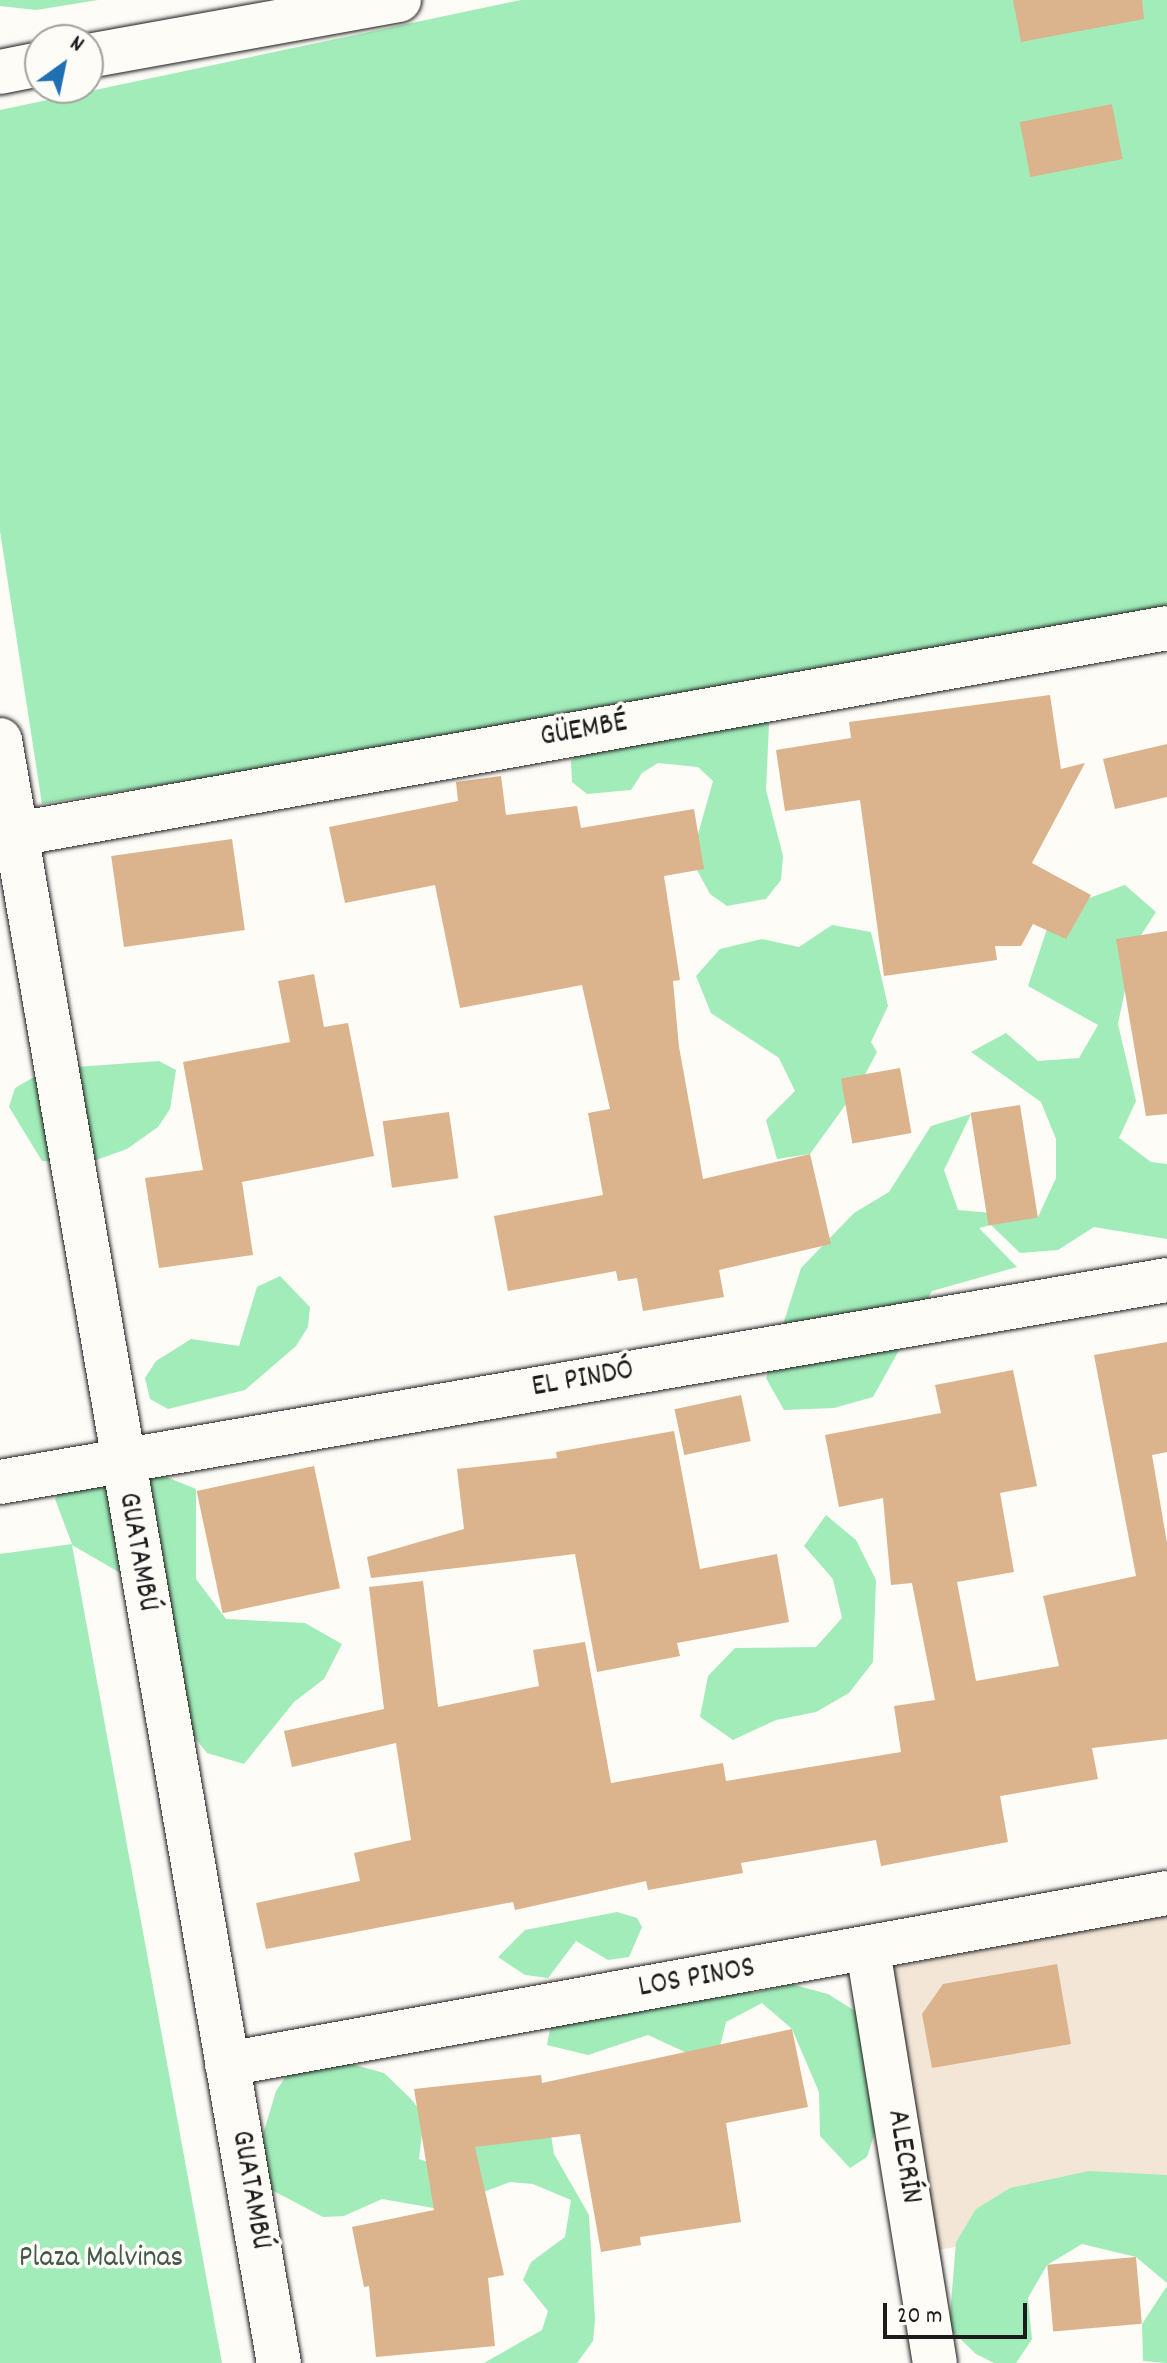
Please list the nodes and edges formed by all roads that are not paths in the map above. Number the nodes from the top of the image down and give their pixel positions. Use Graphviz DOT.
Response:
graph roads {
  1 [pos="399,0"];
  2 [pos="104,53"];
  3 [pos="24,67"];
  4 [pos="0,72"];
  5 [pos="1167,628"];
  6 [pos="0,740"];
  7 [pos="7,836"];
  8 [pos="1167,1280"];
  9 [pos="120,1460"];
  10 [pos="0,1482"];
  11 [pos="1167,1893"];
  12 [pos="868,1950"];
  13 [pos="227,2064"];
  14 [pos="279,2363"];
  15 [pos="935,2363"];
  1 -- 2 [label="street"];
  3 -- 4 [label="street"];
  5 -- 7 [label="street, GÜEMBÉ"];
  6 -- 7 [label="street, GUATAMBÚ"];
  7 -- 9 [label="street, GUATAMBÚ"];
  8 -- 9 [label="street, EL PINDÓ"];
  9 -- 10 [label="street, EL PINDÓ"];
  9 -- 13 [label="street, GUATAMBÚ"];
  11 -- 12 [label="street, LOS PINOS"];
  12 -- 13 [label="street, LOS PINOS"];
  12 -- 15 [label="street, ALECRÍN"];
  13 -- 14 [label="street, GUATAMBÚ"];
}
